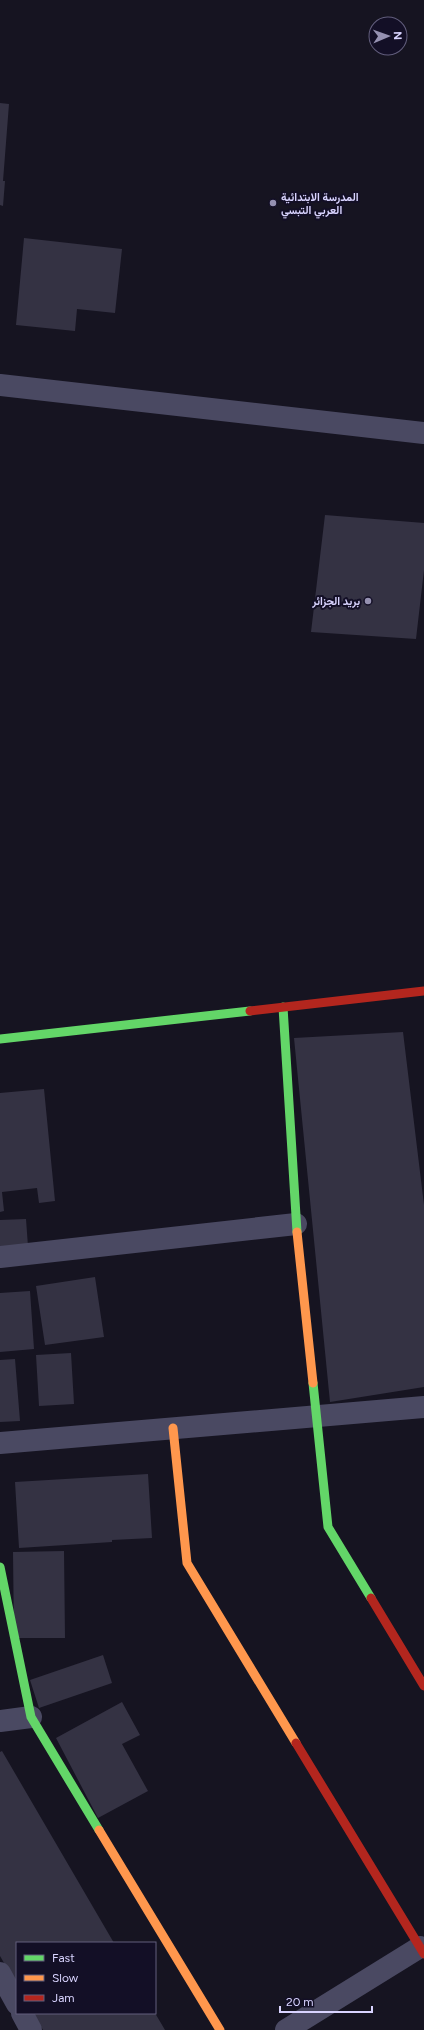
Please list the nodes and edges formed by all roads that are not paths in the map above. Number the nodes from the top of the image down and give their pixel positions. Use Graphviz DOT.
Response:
graph roads {
  1 [pos="0,385"];
  2 [pos="424,433"];
  3 [pos="424,991"];
  4 [pos="283,1007"];
  5 [pos="0,1039"];
  6 [pos="296,1224"];
  7 [pos="0,1257"];
  8 [pos="424,1407"];
  9 [pos="316,1416"];
  10 [pos="173,1428"];
  11 [pos="0,1443"];
  12 [pos="0,1567"];
  13 [pos="424,1686"];
  14 [pos="31,1717"];
  15 [pos="0,1721"];
  16 [pos="422,1951"];
  17 [pos="0,1973"];
  18 [pos="16,2002"];
  19 [pos="23,2014"];
  20 [pos="31,2030"];
  21 [pos="220,2030"];
  22 [pos="286,2030"];
  1 -- 2 [label="street"];
  3 -- 4 [label="street"];
  4 -- 5 [label="street"];
  4 -- 6 [label="street"];
  6 -- 7 [label="street"];
  6 -- 9 [label="street"];
  8 -- 9 [label="street"];
  9 -- 10 [label="street"];
  9 -- 13 [label="street"];
  10 -- 11 [label="street"];
  10 -- 16 [label="street"];
  12 -- 14 [label="street"];
  14 -- 15 [label="street"];
  14 -- 21 [label="street"];
  16 -- 22 [label="street"];
  17 -- 18 [label="street"];
  19 -- 20 [label="street"];
}
